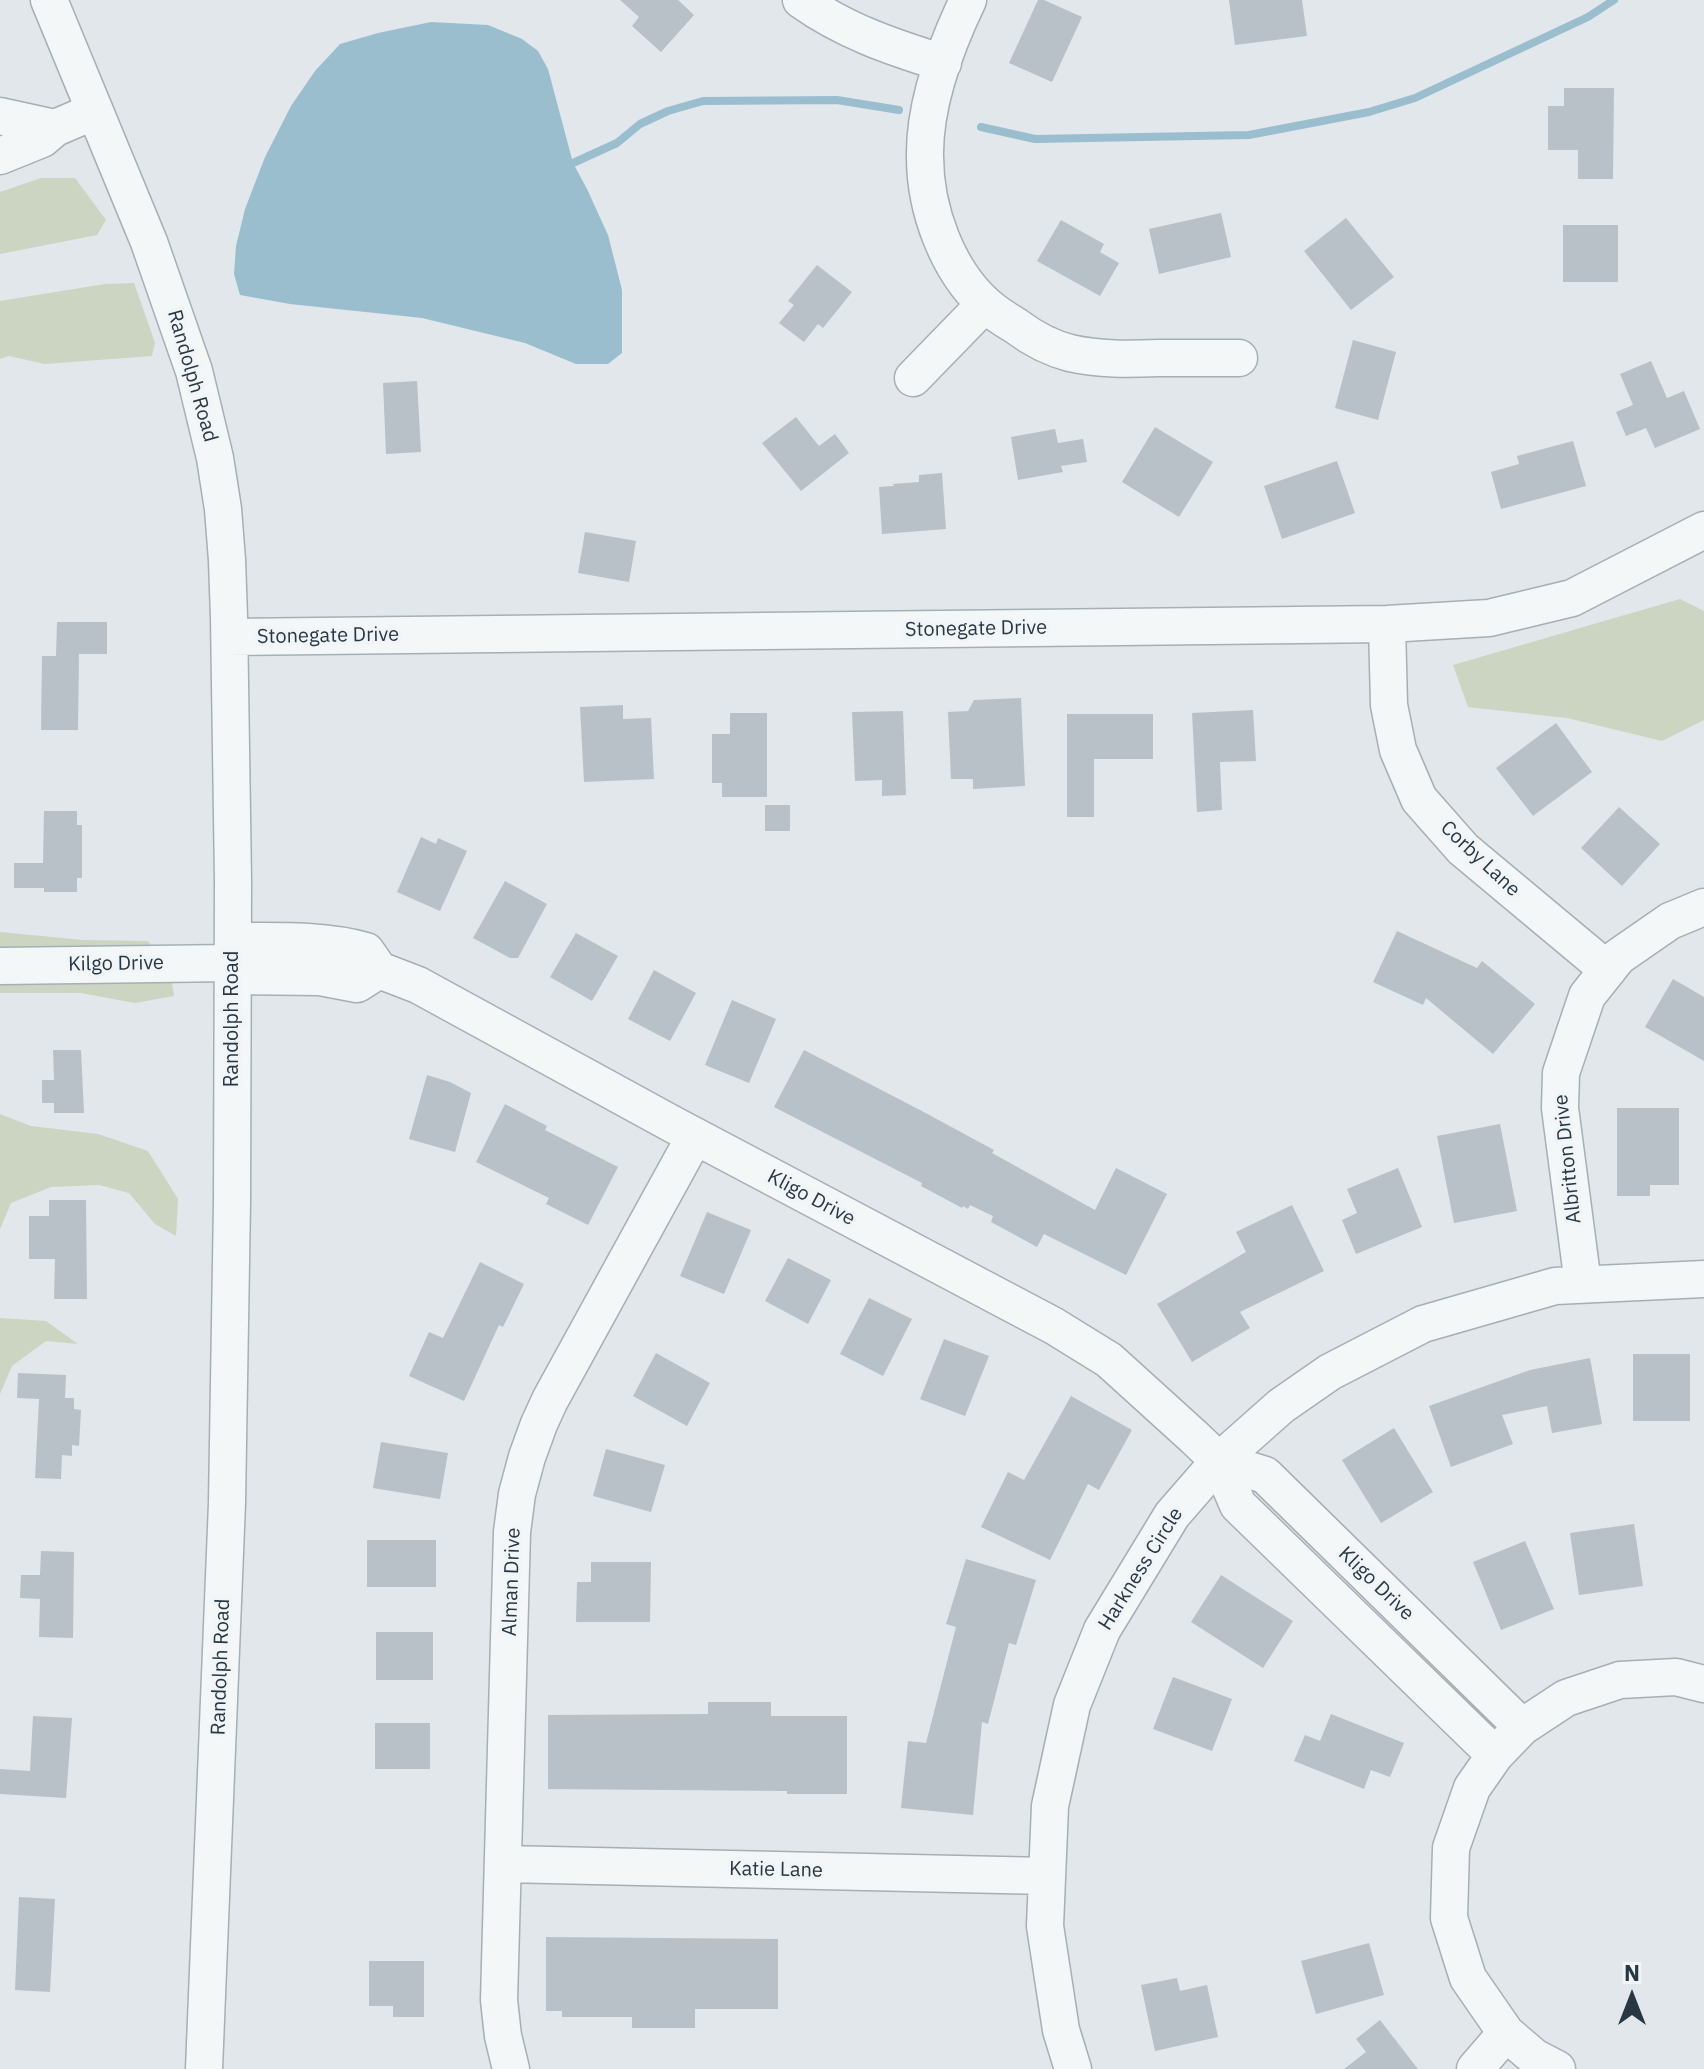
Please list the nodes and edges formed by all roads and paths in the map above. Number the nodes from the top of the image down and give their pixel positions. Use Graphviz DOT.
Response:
graph roads {
  1 [pos="49,0"];
  2 [pos="801,0"];
  3 [pos="968,0"];
  4 [pos="943,63"];
  5 [pos="95,111"];
  6 [pos="0,116"];
  7 [pos="55,128"];
  8 [pos="0,156"];
  9 [pos="985,304"];
  10 [pos="1239,358"];
  11 [pos="913,378"];
  12 [pos="1704,530"];
  13 [pos="1387,624"];
  14 [pos="230,637"];
  15 [pos="1704,907"];
  16 [pos="232,960"];
  17 [pos="0,966"];
  18 [pos="1608,970"];
  19 [pos="695,1136"];
  20 [pos="1704,1279"];
  21 [pos="1583,1284"];
  22 [pos="1219,1461"];
  23 [pos="1704,1684"];
  24 [pos="1522,1727"];
  25 [pos="1495,1755"];
  26 [pos="504,1864"];
  27 [pos="1047,1876"];
  28 [pos="1506,2033"];
  29 [pos="1538,2065"];
  30 [pos="204,2069"];
  31 [pos="511,2069"];
  32 [pos="1073,2069"];
  33 [pos="1475,2069"];
  1 -- 5 [label="street, Randolph Road"];
  2 -- 4 [label="street"];
  3 -- 4 [label="street"];
  4 -- 9 [label="street"];
  5 -- 7 [label="street"];
  5 -- 14 [label="street, Randolph Road"];
  6 -- 7 [label="street"];
  7 -- 8 [label="street"];
  9 -- 10 [label="street"];
  9 -- 11 [label="street"];
  12 -- 13 [label="street, Stonegate Drive"];
  13 -- 14 [label="street, Stonegate Drive"];
  13 -- 18 [label="street, Corby Lane"];
  14 -- 16 [label="street, Randolph Road"];
  15 -- 18 [label="street, Albritton Drive"];
  16 -- 17 [label="street, Kilgo Drive"];
  16 -- 19 [label="street, Kligo Drive"];
  16 -- 30 [label="street, Randolph Road"];
  18 -- 21 [label="street, Albritton Drive"];
  19 -- 22 [label="street, Kligo Drive"];
  19 -- 26 [label="street, Alman Drive"];
  20 -- 21 [label="street, Harkness Circle"];
  21 -- 22 [label="street, Harkness Circle"];
  22 -- 24 [label="street, Kligo Drive"];
  22 -- 25 [label="street, Kligo Drive"];
  22 -- 27 [label="street, Harkness Circle"];
  23 -- 24 [label="street"];
  24 -- 25 [label="street"];
  25 -- 28 [label="street"];
  26 -- 27 [label="street, Katie Lane"];
  26 -- 31 [label="street, Alman Drive"];
  27 -- 32 [label="street, Harkness Circle"];
  28 -- 29 [label="street"];
  28 -- 33 [label="street"];
}
